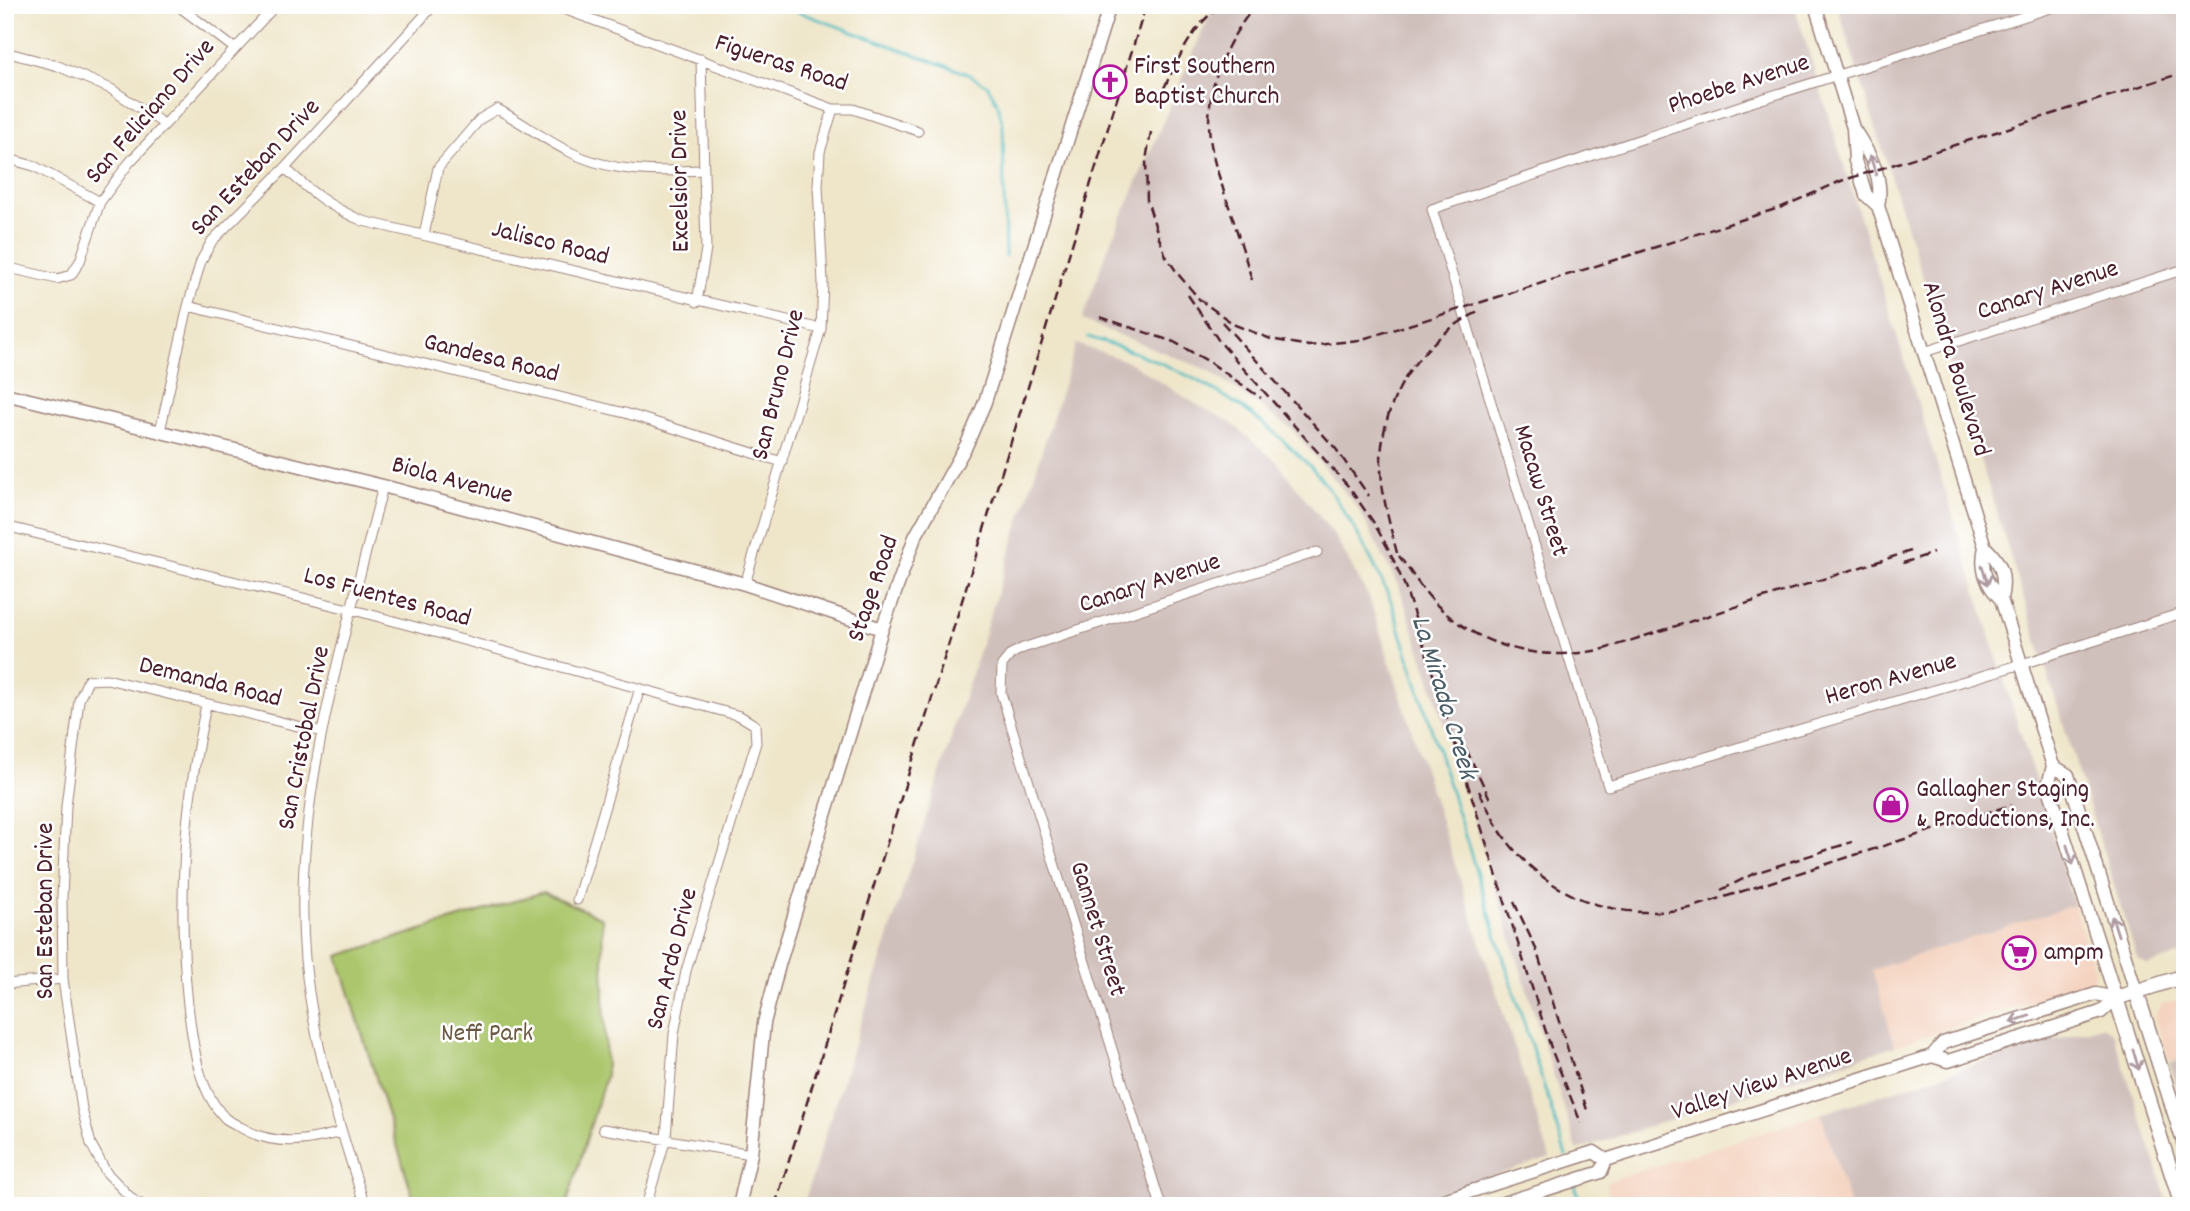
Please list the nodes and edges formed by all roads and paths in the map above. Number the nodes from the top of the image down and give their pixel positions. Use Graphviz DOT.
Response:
graph roads {
  1 [pos="177,5"];
  2 [pos="276,5"];
  3 [pos="434,5"];
  4 [pos="553,5"];
  5 [pos="1110,5"];
  6 [pos="1815,5"];
  7 [pos="2060,5"];
  8 [pos="234,48"];
  9 [pos="5,52"];
  10 [pos="701,59"];
  11 [pos="1837,77"];
  12 [pos="833,109"];
  13 [pos="164,124"];
  14 [pos="918,131"];
  15 [pos="5,158"];
  16 [pos="285,167"];
  17 [pos="703,170"];
  18 [pos="100,202"];
  19 [pos="1432,209"];
  20 [pos="424,235"];
  21 [pos="5,267"];
  22 [pos="2185,270"];
  23 [pos="697,302"];
  24 [pos="188,306"];
  25 [pos="821,329"];
  26 [pos="1924,352"];
  27 [pos="5,394"];
  28 [pos="160,431"];
  29 [pos="782,462"];
  30 [pos="383,485"];
  31 [pos="5,526"];
  32 [pos="1317,552"];
  33 [pos="745,584"];
  34 [pos="352,610"];
  35 [pos="2185,612"];
  36 [pos="882,629"];
  37 [pos="1002,664"];
  38 [pos="2022,664"];
  39 [pos="88,680"];
  40 [pos="640,688"];
  41 [pos="206,705"];
  42 [pos="755,725"];
  43 [pos="322,732"];
  44 [pos="2053,766"];
  45 [pos="1608,786"];
  46 [pos="577,900"];
  47 [pos="2185,976"];
  48 [pos="62,979"];
  49 [pos="5,984"];
  50 [pos="2136,991"];
  51 [pos="2116,998"];
  52 [pos="1932,1056"];
  53 [pos="603,1129"];
  54 [pos="341,1132"];
  55 [pos="666,1138"];
  56 [pos="2185,1145"];
  57 [pos="751,1154"];
  58 [pos="1606,1160"];
  59 [pos="144,1206"];
  60 [pos="365,1206"];
  61 [pos="646,1206"];
  62 [pos="739,1206"];
  63 [pos="1161,1206"];
  64 [pos="1425,1206"];
  65 [pos="1494,1206"];
  66 [pos="2182,1206"];
  1 -- 8 [label="street"];
  2 -- 8 [label="street, San Feliciano Drive"];
  3 -- 16 [label="street, San Esteban Drive"];
  4 -- 10 [label="street, Figueras Road"];
  5 -- 36 [label="main road, Stage Road"];
  6 -- 11 [label="main road, Alondra Boulevard"];
  7 -- 11 [label="street, Phoebe Avenue"];
  8 -- 13 [label="street, San Feliciano Drive"];
  9 -- 13 [label="street"];
  10 -- 12 [label="street, Figueras Road"];
  10 -- 17 [label="street, Excelsior Drive"];
  11 -- 19 [label="street, Phoebe Avenue"];
  11 -- 26 [label="main road, Alondra Boulevard"];
  12 -- 14 [label="street, Figueras Road"];
  12 -- 25 [label="street, San Bruno Drive"];
  13 -- 18 [label="street, San Feliciano Drive"];
  15 -- 18 [label="street"];
  16 -- 20 [label="street, Jalisco Road"];
  16 -- 24 [label="street, San Esteban Drive"];
  17 -- 20 [label="street"];
  17 -- 23 [label="street, Excelsior Drive"];
  18 -- 21 [label="street, San Feliciano Drive"];
  19 -- 45 [label="street, Macaw Street"];
  20 -- 23 [label="street, Jalisco Road"];
  22 -- 26 [label="street, Canary Avenue"];
  23 -- 25 [label="street, Jalisco Road"];
  24 -- 28 [label="street, San Esteban Drive"];
  24 -- 29 [label="street, Gandesa Road"];
  25 -- 29 [label="street, San Bruno Drive"];
  26 -- 38 [label="main road, Alondra Boulevard"];
  27 -- 28 [label="main road, Biola Avenue"];
  28 -- 30 [label="main road, Biola Avenue"];
  29 -- 33 [label="street, San Bruno Drive"];
  30 -- 33 [label="main road, Biola Avenue"];
  30 -- 34 [label="street, San Cristobal Drive"];
  31 -- 34 [label="street, Los Fuentes Road"];
  32 -- 37 [label="street, Canary Avenue"];
  33 -- 36 [label="main road, Biola Avenue"];
  34 -- 40 [label="street, Los Fuentes Road"];
  34 -- 43 [label="street, San Cristobal Drive"];
  35 -- 38 [label="street, Heron Avenue"];
  36 -- 57 [label="main road, Stage Road"];
  37 -- 63 [label="street, Gannet Street"];
  38 -- 44 [label="main road, Alondra Boulevard"];
  38 -- 45 [label="street, Heron Avenue"];
  39 -- 41 [label="street, Demanda Road"];
  39 -- 48 [label="street, San Esteban Drive"];
  40 -- 42 [label="street, Los Fuentes Road"];
  40 -- 46 [label="street"];
  41 -- 43 [label="street, Demanda Road"];
  41 -- 54 [label="street"];
  42 -- 55 [label="street, San Ardo Drive"];
  43 -- 54 [label="street, San Cristobal Drive"];
  50 -- 44 [label="main road, Alondra Boulevard, one-way"];
  44 -- 51 [label="main road, Alondra Boulevard, one-way"];
  47 -- 50 [label="main road, Valley View Avenue"];
  48 -- 49 [label="street"];
  48 -- 59 [label="street, San Esteban Drive"];
  50 -- 51 [label="main road, Valley View Avenue"];
  50 -- 56 [label="main road, Alondra Boulevard"];
  51 -- 52 [label="main road, Valley View Avenue"];
  51 -- 52 [label="main road, Valley View Avenue, one-way"];
  51 -- 66 [label="main road, Alondra Boulevard, one-way"];
  52 -- 58 [label="main road, Valley View Avenue"];
  53 -- 55 [label="street"];
  54 -- 60 [label="street, San Cristobal Drive"];
  55 -- 57 [label="street"];
  55 -- 61 [label="street, San Ardo Drive"];
  57 -- 62 [label="main road, Stage Road"];
  58 -- 64 [label="main road, Valley View Avenue"];
  58 -- 65 [label="main road, Valley View Avenue"];
}
